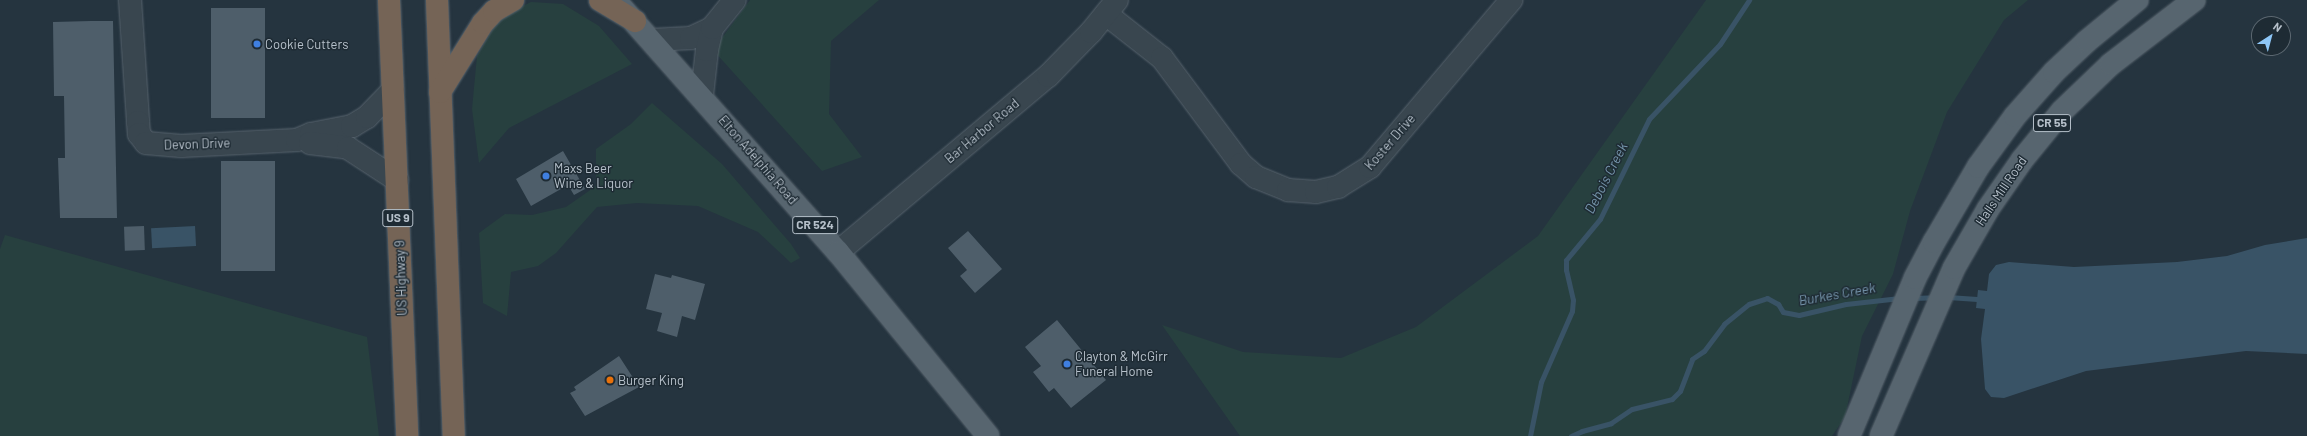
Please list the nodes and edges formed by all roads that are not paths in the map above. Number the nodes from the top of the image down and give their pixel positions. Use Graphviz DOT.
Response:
graph roads {
  1 [pos="130,0"];
  2 [pos="390,0"];
  3 [pos="436,0"];
  4 [pos="513,0"];
  5 [pos="600,0"];
  6 [pos="614,0"];
  7 [pos="735,0"];
  8 [pos="1512,0"];
  9 [pos="2137,0"];
  10 [pos="2194,0"];
  11 [pos="1111,7"];
  12 [pos="635,21"];
  13 [pos="712,28"];
  14 [pos="652,40"];
  15 [pos="393,90"];
  16 [pos="440,92"];
  17 [pos="702,95"];
  18 [pos="297,140"];
  19 [pos="397,180"];
  20 [pos="838,252"];
  21 [pos="407,436"];
  22 [pos="454,436"];
  23 [pos="988,436"];
  24 [pos="1849,436"];
  25 [pos="1881,436"];
  1 -- 18 [label="street, Devon Drive"];
  2 -- 15 [label="highway, US Highway 9 / US 9"];
  3 -- 16 [label="highway"];
  4 -- 16 [label="highway"];
  5 -- 12 [label="highway"];
  6 -- 12 [label="main road, Elton Adelphia Road / CR 524"];
  7 -- 13 [label="street"];
  8 -- 11 [label="street, Koster Drive"];
  9 -- 24 [label="main road, CR 55"];
  10 -- 25 [label="main road, Halls Mill Road / CR 55"];
  11 -- 20 [label="street, Bar Harbor Road"];
  12 -- 14 [label="main road, Elton Adelphia Road / CR 524"];
  13 -- 14 [label="street"];
  13 -- 17 [label="street"];
  14 -- 17 [label="main road, Elton Adelphia Road / CR 524"];
  15 -- 18 [label="street"];
  15 -- 19 [label="highway, US Highway 9 / US 9"];
  16 -- 22 [label="highway"];
  17 -- 20 [label="main road, Elton Adelphia Road / CR 524"];
  18 -- 19 [label="street"];
  19 -- 21 [label="highway, US Highway 9 / US 9"];
  20 -- 23 [label="main road, Elton Adelphia Road / CR 524"];
}
